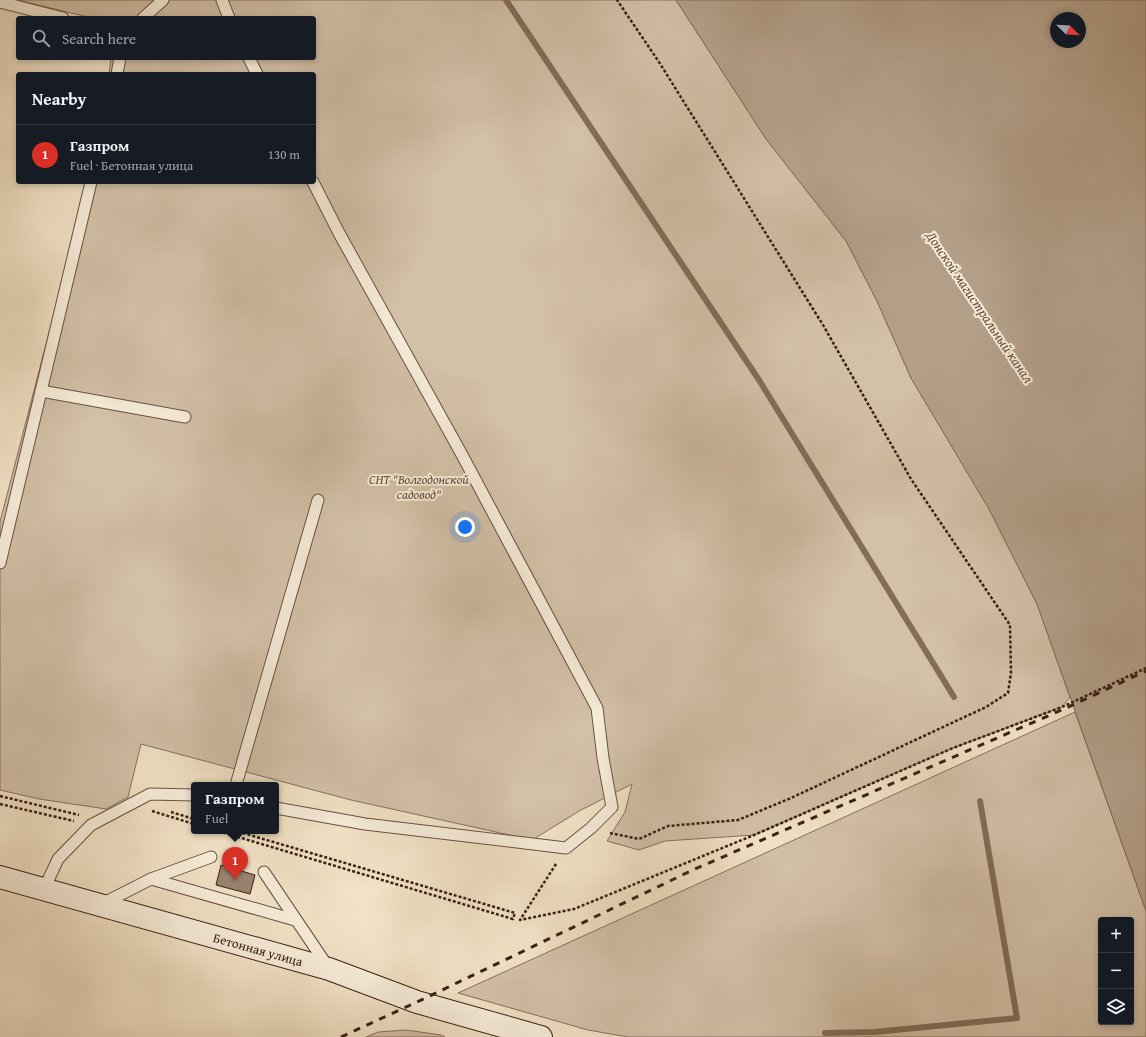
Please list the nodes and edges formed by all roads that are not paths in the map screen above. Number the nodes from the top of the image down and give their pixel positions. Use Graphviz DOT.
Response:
graph roads {
  1 [pos="163,0"];
  2 [pos="222,0"];
  3 [pos="0,2"];
  4 [pos="55,16"];
  5 [pos="145,16"];
  6 [pos="228,16"];
  7 [pos="120,60"];
  8 [pos="250,60"];
  9 [pos="116,72"];
  10 [pos="256,72"];
  11 [pos="91,184"];
  12 [pos="313,184"];
  13 [pos="41,391"];
  14 [pos="185,417"];
  15 [pos="318,500"];
  16 [pos="0,563"];
  17 [pos="237,782"];
  18 [pos="191,795"];
  19 [pos="279,809"];
  20 [pos="211,857"];
  21 [pos="264,872"];
  22 [pos="0,877"];
  23 [pos="151,879"];
  24 [pos="44,890"];
  25 [pos="98,905"];
  26 [pos="296,920"];
  27 [pos="329,969"];
  28 [pos="513,1033"];
  29 [pos="541,1037"];
  1 -- 5 [label="lane"];
  2 -- 6 [label="lane"];
  3 -- 4 [label="lane"];
  7 -- 9 [label="lane"];
  8 -- 10 [label="lane"];
  11 -- 13 [label="lane"];
  12 -- 19 [label="lane"];
  13 -- 14 [label="lane"];
  13 -- 16 [label="lane"];
  15 -- 17 [label="lane"];
  18 -- 24 [label="lane"];
  20 -- 23 [label="lane"];
  21 -- 26 [label="lane"];
  22 -- 24 [label="main road, Бетонная улица"];
  23 -- 25 [label="lane"];
  23 -- 26 [label="lane"];
  24 -- 25 [label="main road, Бетонная улица"];
  25 -- 27 [label="main road, Бетонная улица"];
  26 -- 27 [label="lane"];
  27 -- 28 [label="main road, Бетонная улица"];
  28 -- 29 [label="main road, Бетонная улица"];
}
